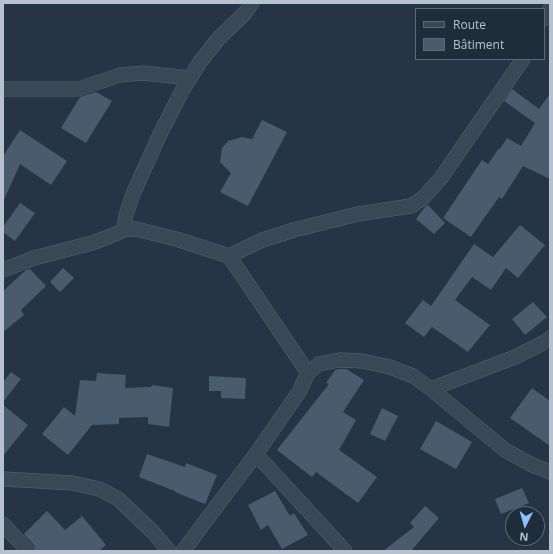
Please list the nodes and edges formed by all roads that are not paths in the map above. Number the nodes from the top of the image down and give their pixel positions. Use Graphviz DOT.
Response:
graph roads {
  1 [pos="252,3"];
  2 [pos="550,8"];
  3 [pos="545,17"];
  4 [pos="522,60"];
  5 [pos="190,78"];
  6 [pos="3,89"];
  7 [pos="124,230"];
  8 [pos="229,256"];
  9 [pos="3,270"];
  10 [pos="550,338"];
  11 [pos="308,373"];
  12 [pos="431,389"];
  13 [pos="256,454"];
  14 [pos="550,472"];
  15 [pos="3,479"];
  16 [pos="3,524"];
  17 [pos="28,551"];
  18 [pos="169,551"];
  19 [pos="183,551"];
  20 [pos="345,551"];
  1 -- 5 [label="street"];
  2 -- 3 [label="street"];
  4 -- 8 [label="street"];
  5 -- 6 [label="street"];
  5 -- 7 [label="street"];
  7 -- 8 [label="street"];
  7 -- 9 [label="street"];
  8 -- 11 [label="street"];
  10 -- 12 [label="street"];
  11 -- 12 [label="street"];
  11 -- 13 [label="street"];
  12 -- 14 [label="street"];
  13 -- 19 [label="street"];
  13 -- 20 [label="street"];
  15 -- 18 [label="street"];
  16 -- 17 [label="street"];
}
